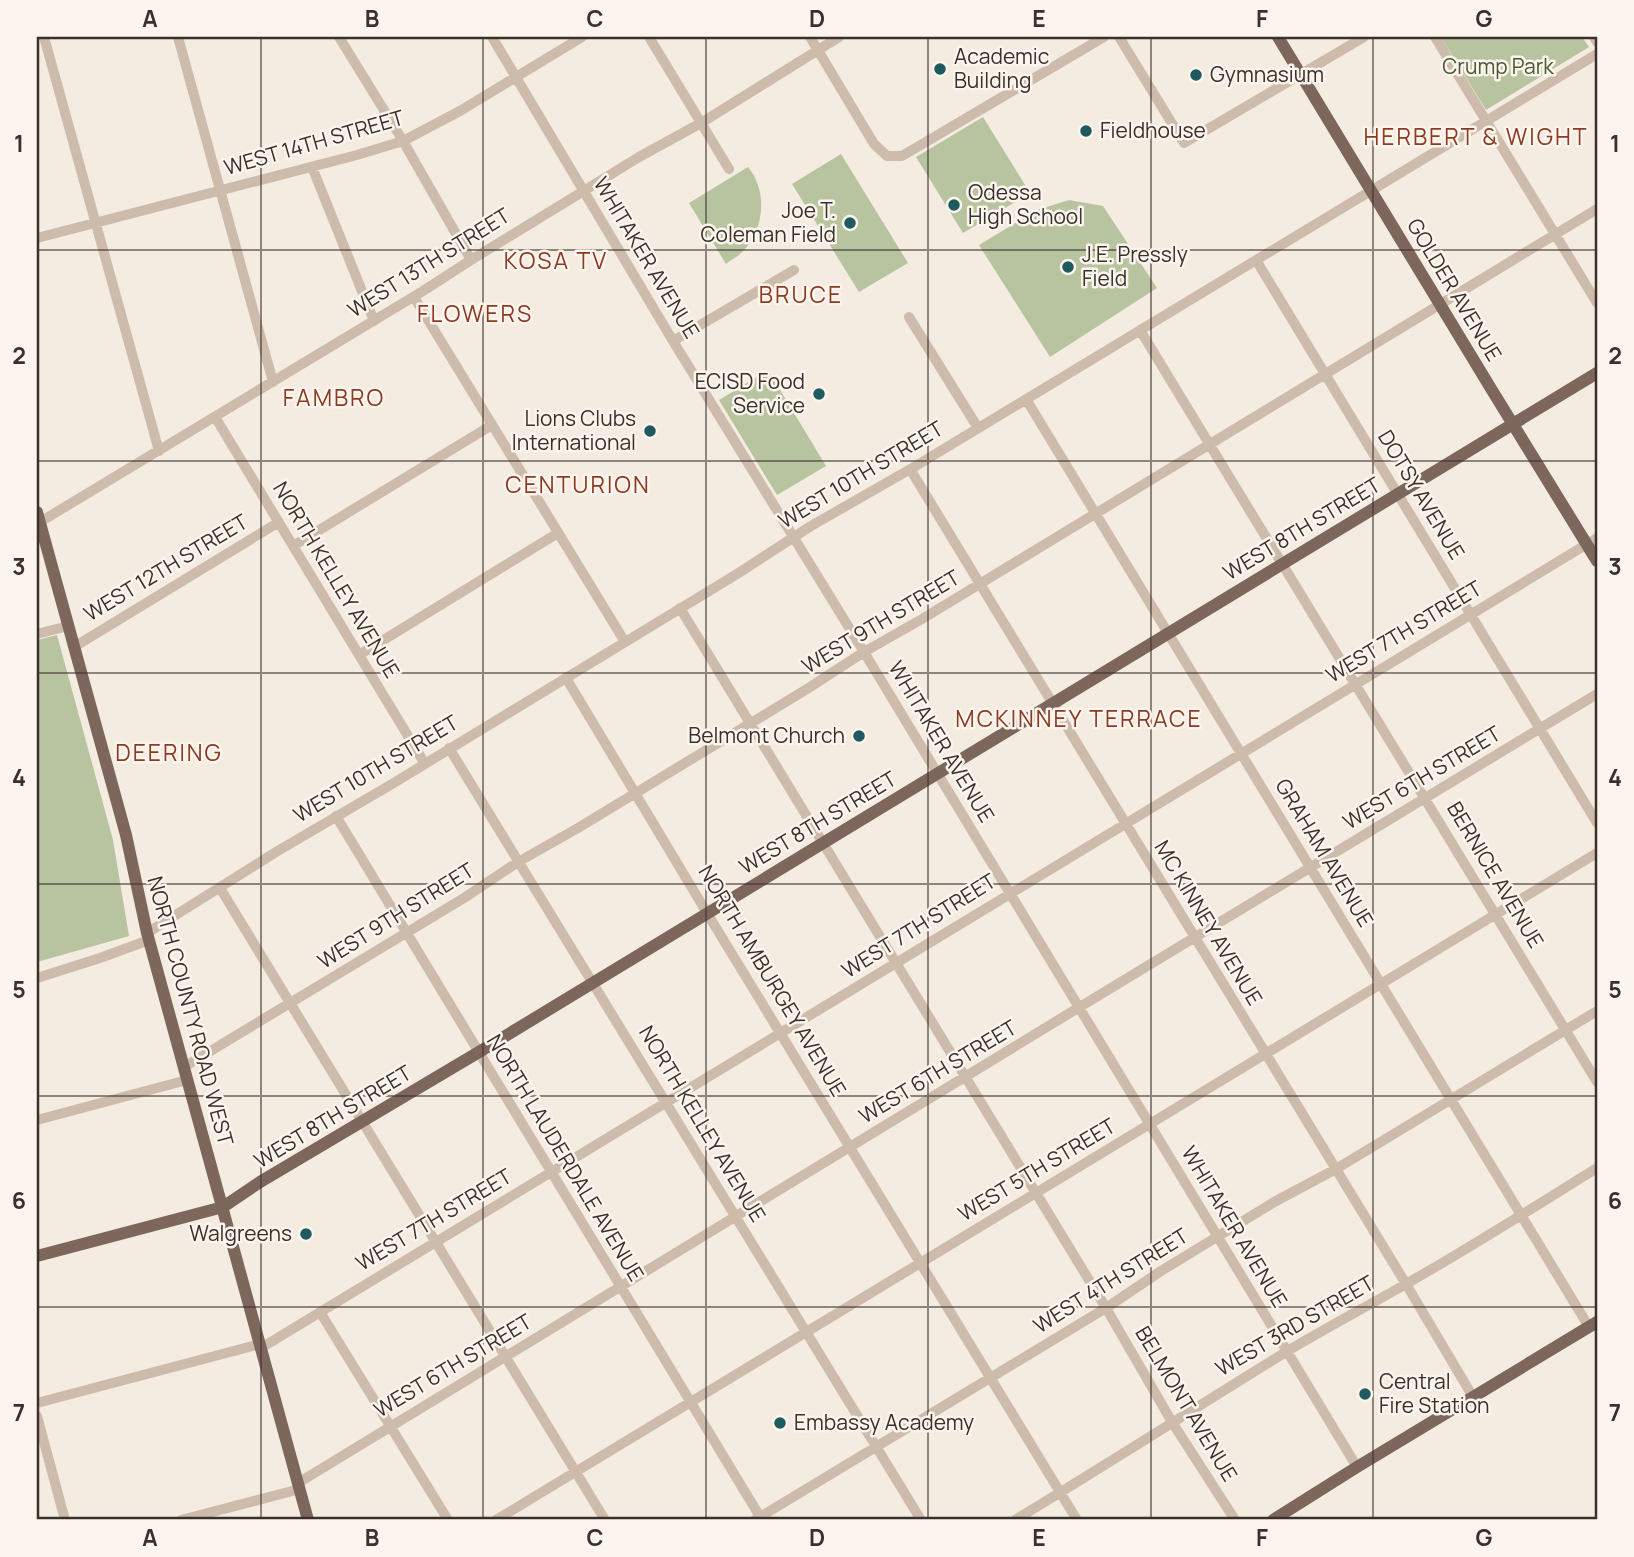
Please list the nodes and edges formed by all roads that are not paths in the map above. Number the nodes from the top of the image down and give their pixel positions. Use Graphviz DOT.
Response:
graph roads {
  1 [pos="44,37"];
  2 [pos="178,37"];
  3 [pos="339,37"];
  4 [pos="492,37"];
  5 [pos="582,37"];
  6 [pos="649,37"];
  7 [pos="810,37"];
  8 [pos="839,37"];
  9 [pos="1104,37"];
  10 [pos="1119,37"];
  11 [pos="1278,37"];
  12 [pos="1364,37"];
  13 [pos="1435,37"];
  14 [pos="1594,37"];
  15 [pos="1597,43"];
  16 [pos="818,50"];
  17 [pos="1597,54"];
  18 [pos="1301,74"];
  19 [pos="516,77"];
  20 [pos="1486,121"];
  21 [pos="701,123"];
  22 [pos="403,141"];
  23 [pos="312,167"];
  24 [pos="729,169"];
  25 [pos="1371,190"];
  26 [pos="220,191"];
  27 [pos="584,191"];
  28 [pos="1597,209"];
  29 [pos="96,222"];
  30 [pos="1556,234"];
  31 [pos="37,238"];
  32 [pos="471,260"];
  33 [pos="1256,260"];
  34 [pos="794,270"];
  35 [pos="414,297"];
  36 [pos="1597,303"];
  37 [pos="1441,304"];
  38 [pos="909,317"];
  39 [pos="374,321"];
  40 [pos="1140,330"];
  41 [pos="673,341"];
  42 [pos="1597,373"];
  43 [pos="1325,374"];
  44 [pos="273,382"];
  45 [pos="1026,399"];
  46 [pos="215,417"];
  47 [pos="1513,423"];
  48 [pos="492,425"];
  49 [pos="978,428"];
  50 [pos="1210,444"];
  51 [pos="159,451"];
  52 [pos="910,469"];
  53 [pos="1397,493"];
  54 [pos="1096,514"];
  55 [pos="38,517"];
  56 [pos="279,522"];
  57 [pos="558,533"];
  58 [pos="793,537"];
  59 [pos="1592,541"];
  60 [pos="293,547"];
  61 [pos="1597,561"];
  62 [pos="1283,563"];
  63 [pos="980,584"];
  64 [pos="680,608"];
  65 [pos="1471,614"];
  66 [pos="68,626"];
  67 [pos="1168,633"];
  68 [pos="37,634"];
  69 [pos="625,642"];
  70 [pos="74,647"];
  71 [pos="864,652"];
  72 [pos="359,655"];
  73 [pos="566,678"];
  74 [pos="1356,684"];
  75 [pos="1597,694"];
  76 [pos="1052,703"];
  77 [pos="750,723"];
  78 [pos="1540,729"];
  79 [pos="449,748"];
  80 [pos="1241,754"];
  81 [pos="425,764"];
  82 [pos="936,773"];
  83 [pos="636,793"];
  84 [pos="1426,798"];
  85 [pos="335,816"];
  86 [pos="1597,822"];
  87 [pos="1126,823"];
  88 [pos="822,843"];
  89 [pos="1597,853"];
  90 [pos="518,862"];
  91 [pos="1311,868"];
  92 [pos="220,888"];
  93 [pos="1009,893"];
  94 [pos="707,913"];
  95 [pos="1496,914"];
  96 [pos="406,932"];
  97 [pos="148,936"];
  98 [pos="1195,938"];
  99 [pos="896,963"];
  100 [pos="37,978"];
  101 [pos="593,982"];
  102 [pos="1381,984"];
  103 [pos="290,1003"];
  104 [pos="1078,1007"];
  105 [pos="1597,1011"];
  106 [pos="1566,1030"];
  107 [pos="781,1032"];
  108 [pos="479,1052"];
  109 [pos="1265,1054"];
  110 [pos="186,1074"];
  111 [pos="966,1077"];
  112 [pos="1597,1082"];
  113 [pos="1451,1100"];
  114 [pos="666,1102"];
  115 [pos="37,1120"];
  116 [pos="362,1122"];
  117 [pos="1149,1123"];
  118 [pos="851,1147"];
  119 [pos="1597,1168"];
  120 [pos="1336,1169"];
  121 [pos="551,1172"];
  122 [pos="1036,1193"];
  123 [pos="223,1206"];
  124 [pos="1521,1214"];
  125 [pos="736,1217"];
  126 [pos="1218,1237"];
  127 [pos="435,1242"];
  128 [pos="37,1256"];
  129 [pos="921,1263"];
  130 [pos="1406,1284"];
  131 [pos="620,1287"];
  132 [pos="1106,1308"];
  133 [pos="320,1312"];
  134 [pos="1593,1325"];
  135 [pos="806,1332"];
  136 [pos="261,1346"];
  137 [pos="1287,1352"];
  138 [pos="505,1357"];
  139 [pos="991,1378"];
  140 [pos="1473,1397"];
  141 [pos="37,1402"];
  142 [pos="690,1403"];
  143 [pos="37,1416"];
  144 [pos="1172,1422"];
  145 [pos="390,1427"];
  146 [pos="876,1447"];
  147 [pos="1357,1467"];
  148 [pos="576,1472"];
  149 [pos="299,1486"];
  150 [pos="1060,1493"];
  151 [pos="759,1519"];
  152 [pos="65,1520"];
  153 [pos="181,1520"];
  154 [pos="308,1520"];
  155 [pos="447,1520"];
  156 [pos="496,1520"];
  157 [pos="605,1520"];
  158 [pos="920,1520"];
  159 [pos="1015,1520"];
  160 [pos="1077,1520"];
  161 [pos="1234,1520"];
  162 [pos="1273,1520"];
  1 -- 29 [label="street"];
  2 -- 26 [label="street"];
  3 -- 22 [label="street"];
  4 -- 19 [label="street, WHITAKER AVENUE"];
  5 -- 19 [label="street, WEST 14TH STREET"];
  6 -- 21 [label="street"];
  7 -- 16 [label="street"];
  8 -- 16 [label="street, WEST 13TH STREET"];
  9 -- 16 [label="street"];
  10 -- 18 [label="street"];
  11 -- 18 [label="main road, GOLDER AVENUE"];
  12 -- 18 [label="street"];
  13 -- 20 [label="street"];
  14 -- 15 [label="street"];
  16 -- 21 [label="street, WEST 13TH STREET"];
  17 -- 20 [label="street, WEST 10TH STREET"];
  18 -- 25 [label="main road, GOLDER AVENUE"];
  19 -- 22 [label="street, WEST 14TH STREET"];
  19 -- 27 [label="street, WHITAKER AVENUE"];
  20 -- 25 [label="street, WEST 10TH STREET"];
  20 -- 30 [label="street"];
  21 -- 24 [label="street"];
  21 -- 27 [label="street, WEST 13TH STREET"];
  22 -- 23 [label="street, WEST 14TH STREET"];
  22 -- 32 [label="street"];
  23 -- 26 [label="street, WEST 14TH STREET"];
  23 -- 39 [label="street"];
  25 -- 33 [label="street, WEST 10TH STREET"];
  25 -- 37 [label="main road, GOLDER AVENUE"];
  26 -- 29 [label="street, WEST 14TH STREET"];
  26 -- 44 [label="street"];
  27 -- 32 [label="street, WEST 13TH STREET"];
  27 -- 41 [label="street, WHITAKER AVENUE"];
  28 -- 30 [label="street, WEST 9TH STREET"];
  29 -- 31 [label="street, WEST 14TH STREET"];
  29 -- 51 [label="street"];
  30 -- 36 [label="street"];
  30 -- 37 [label="street, WEST 9TH STREET"];
  32 -- 35 [label="street, WEST 13TH STREET"];
  33 -- 40 [label="street, WEST 10TH STREET"];
  33 -- 43 [label="street, DOTSY AVENUE"];
  34 -- 41 [label="street"];
  35 -- 39 [label="street, WEST 13TH STREET"];
  35 -- 48 [label="street"];
  37 -- 43 [label="street, WEST 9TH STREET"];
  37 -- 47 [label="main road, GOLDER AVENUE"];
  38 -- 49 [label="street"];
  39 -- 44 [label="street, WEST 13TH STREET"];
  40 -- 45 [label="street, WEST 10TH STREET"];
  40 -- 50 [label="street, BERNICE AVENUE"];
  41 -- 58 [label="street, WHITAKER AVENUE"];
  42 -- 47 [label="main road, WEST 8TH STREET"];
  43 -- 50 [label="street, WEST 9TH STREET"];
  43 -- 53 [label="street, DOTSY AVENUE"];
  44 -- 46 [label="street, WEST 13TH STREET"];
  45 -- 49 [label="street, WEST 10TH STREET"];
  45 -- 54 [label="street, GRAHAM AVENUE"];
  46 -- 51 [label="street, WEST 13TH STREET"];
  46 -- 56 [label="street, NORTH KELLEY AVENUE"];
  47 -- 53 [label="main road, WEST 8TH STREET"];
  47 -- 59 [label="main road, GOLDER AVENUE"];
  48 -- 57 [label="street"];
  48 -- 60 [label="street"];
  49 -- 52 [label="street, WEST 10TH STREET"];
  50 -- 54 [label="street, WEST 9TH STREET"];
  50 -- 62 [label="street, BERNICE AVENUE"];
  51 -- 55 [label="street, WEST 13TH STREET"];
  52 -- 58 [label="street, WEST 10TH STREET"];
  52 -- 63 [label="street, MC KINNEY AVENUE"];
  53 -- 62 [label="main road, WEST 8TH STREET"];
  53 -- 65 [label="street, DOTSY AVENUE"];
  54 -- 63 [label="street, WEST 9TH STREET"];
  54 -- 67 [label="street, GRAHAM AVENUE"];
  55 -- 66 [label="main road, NORTH COUNTY ROAD WEST"];
  56 -- 60 [label="street, NORTH KELLEY AVENUE"];
  56 -- 70 [label="street, WEST 12TH STREET"];
  57 -- 69 [label="street"];
  57 -- 72 [label="street"];
  58 -- 64 [label="street, WEST 10TH STREET"];
  58 -- 71 [label="street, WHITAKER AVENUE"];
  59 -- 61 [label="main road, GOLDER AVENUE"];
  59 -- 65 [label="street, WEST 7TH STREET"];
  60 -- 72 [label="street, NORTH KELLEY AVENUE"];
  62 -- 67 [label="main road, WEST 8TH STREET"];
  62 -- 74 [label="street, BERNICE AVENUE"];
  63 -- 71 [label="street, WEST 9TH STREET"];
  63 -- 76 [label="street, MC KINNEY AVENUE"];
  64 -- 69 [label="street, WEST 10TH STREET"];
  64 -- 77 [label="street, BELMONT AVENUE"];
  65 -- 74 [label="street, WEST 7TH STREET"];
  65 -- 78 [label="street, DOTSY AVENUE"];
  66 -- 68 [label="street"];
  66 -- 70 [label="main road, NORTH COUNTY ROAD WEST"];
  67 -- 76 [label="main road, WEST 8TH STREET"];
  67 -- 80 [label="street, GRAHAM AVENUE"];
  69 -- 73 [label="street, WEST 10TH STREET"];
  70 -- 97 [label="main road, NORTH COUNTY ROAD WEST"];
  71 -- 77 [label="street, WEST 9TH STREET"];
  71 -- 82 [label="street, WHITAKER AVENUE"];
  72 -- 81 [label="street, NORTH KELLEY AVENUE"];
  73 -- 79 [label="street, WEST 10TH STREET"];
  73 -- 83 [label="street, NORTH AMBURGEY AVENUE"];
  74 -- 80 [label="street, WEST 7TH STREET"];
  74 -- 84 [label="street, BERNICE AVENUE"];
  75 -- 78 [label="street, WEST 6TH STREET"];
  76 -- 82 [label="main road, WEST 8TH STREET"];
  76 -- 87 [label="street, MC KINNEY AVENUE"];
  77 -- 83 [label="street, WEST 9TH STREET"];
  77 -- 88 [label="street, BELMONT AVENUE"];
  78 -- 84 [label="street, WEST 6TH STREET"];
  78 -- 86 [label="street, DOTSY AVENUE"];
  79 -- 81 [label="street, WEST 10TH STREET"];
  79 -- 90 [label="street, NORTH KELLEY AVENUE"];
  80 -- 87 [label="street, WEST 7TH STREET"];
  80 -- 91 [label="street, GRAHAM AVENUE"];
  81 -- 85 [label="street, WEST 10TH STREET"];
  82 -- 88 [label="main road, WEST 8TH STREET"];
  82 -- 93 [label="street, WHITAKER AVENUE"];
  83 -- 90 [label="street, WEST 9TH STREET"];
  83 -- 94 [label="street, NORTH AMBURGEY AVENUE"];
  84 -- 91 [label="street, WEST 6TH STREET"];
  84 -- 95 [label="street, BERNICE AVENUE"];
  85 -- 92 [label="street, WEST 10TH STREET"];
  85 -- 96 [label="street, NORTH LAUDERDALE AVENUE"];
  87 -- 93 [label="street, WEST 7TH STREET"];
  87 -- 98 [label="street, MC KINNEY AVENUE"];
  88 -- 94 [label="main road, WEST 8TH STREET"];
  88 -- 99 [label="street, BELMONT AVENUE"];
  89 -- 95 [label="street, WEST 5TH STREET"];
  90 -- 96 [label="street, WEST 9TH STREET"];
  90 -- 101 [label="street, NORTH KELLEY AVENUE"];
  91 -- 98 [label="street, WEST 6TH STREET"];
  91 -- 102 [label="street, GRAHAM AVENUE"];
  92 -- 97 [label="street, WEST 10TH STREET"];
  92 -- 103 [label="street"];
  93 -- 99 [label="street, WEST 7TH STREET"];
  93 -- 104 [label="street, WHITAKER AVENUE"];
  94 -- 101 [label="main road, WEST 8TH STREET"];
  94 -- 107 [label="street, NORTH AMBURGEY AVENUE"];
  95 -- 102 [label="street, WEST 5TH STREET"];
  95 -- 106 [label="street, BERNICE AVENUE"];
  96 -- 103 [label="street, WEST 9TH STREET"];
  96 -- 108 [label="street, NORTH LAUDERDALE AVENUE"];
  97 -- 100 [label="street, WEST 10TH STREET"];
  97 -- 110 [label="main road, NORTH COUNTY ROAD WEST"];
  98 -- 104 [label="street, WEST 6TH STREET"];
  98 -- 109 [label="street, MC KINNEY AVENUE"];
  99 -- 107 [label="street, WEST 7TH STREET"];
  99 -- 111 [label="street, BELMONT AVENUE"];
  101 -- 108 [label="main road, WEST 8TH STREET"];
  101 -- 114 [label="street, NORTH KELLEY AVENUE"];
  102 -- 109 [label="street, WEST 5TH STREET"];
  102 -- 113 [label="street, GRAHAM AVENUE"];
  103 -- 110 [label="street, WEST 9TH STREET"];
  103 -- 116 [label="street"];
  104 -- 111 [label="street, WEST 6TH STREET"];
  104 -- 117 [label="street, WHITAKER AVENUE"];
  105 -- 106 [label="street, WEST 4TH STREET"];
  106 -- 112 [label="street, BERNICE AVENUE"];
  106 -- 113 [label="street, WEST 4TH STREET"];
  107 -- 114 [label="street, WEST 7TH STREET"];
  107 -- 118 [label="street, NORTH AMBURGEY AVENUE"];
  108 -- 116 [label="main road, WEST 8TH STREET"];
  108 -- 121 [label="street, NORTH LAUDERDALE AVENUE"];
  109 -- 117 [label="street, WEST 5TH STREET"];
  109 -- 120 [label="street, MC KINNEY AVENUE"];
  110 -- 115 [label="street, WEST 9TH STREET"];
  110 -- 123 [label="main road, NORTH COUNTY ROAD WEST"];
  111 -- 118 [label="street, WEST 6TH STREET"];
  111 -- 122 [label="street, BELMONT AVENUE"];
  113 -- 120 [label="street, WEST 4TH STREET"];
  113 -- 124 [label="street, GRAHAM AVENUE"];
  114 -- 121 [label="street, WEST 7TH STREET"];
  114 -- 125 [label="street, NORTH KELLEY AVENUE"];
  116 -- 123 [label="main road, WEST 8TH STREET"];
  116 -- 127 [label="street"];
  117 -- 122 [label="street, WEST 5TH STREET"];
  117 -- 126 [label="street, WHITAKER AVENUE"];
  118 -- 125 [label="street, WEST 6TH STREET"];
  118 -- 129 [label="street, NORTH AMBURGEY AVENUE"];
  119 -- 124 [label="street, WEST 3RD STREET"];
  120 -- 126 [label="street, WEST 4TH STREET"];
  120 -- 130 [label="street, MC KINNEY AVENUE"];
  121 -- 127 [label="street, WEST 7TH STREET"];
  121 -- 131 [label="street, NORTH LAUDERDALE AVENUE"];
  122 -- 129 [label="street, WEST 5TH STREET"];
  122 -- 132 [label="street, BELMONT AVENUE"];
  123 -- 128 [label="main road, WEST 8TH STREET"];
  123 -- 136 [label="main road, NORTH COUNTY ROAD WEST"];
  124 -- 130 [label="street, WEST 3RD STREET"];
  124 -- 134 [label="street, GRAHAM AVENUE"];
  125 -- 131 [label="street, WEST 6TH STREET"];
  125 -- 135 [label="street, NORTH KELLEY AVENUE"];
  126 -- 132 [label="street, WEST 4TH STREET"];
  126 -- 137 [label="street, WHITAKER AVENUE"];
  127 -- 133 [label="street, WEST 7TH STREET"];
  127 -- 138 [label="street"];
  129 -- 135 [label="street, WEST 5TH STREET"];
  129 -- 139 [label="street, NORTH AMBURGEY AVENUE"];
  130 -- 137 [label="street, WEST 3RD STREET"];
  130 -- 140 [label="street, MC KINNEY AVENUE"];
  131 -- 138 [label="street, WEST 6TH STREET"];
  131 -- 142 [label="street, NORTH LAUDERDALE AVENUE"];
  132 -- 139 [label="street, WEST 4TH STREET"];
  132 -- 144 [label="street, BELMONT AVENUE"];
  133 -- 136 [label="street, WEST 7TH STREET"];
  133 -- 145 [label="street"];
  134 -- 140 [label="main road"];
  135 -- 142 [label="street, WEST 5TH STREET"];
  135 -- 146 [label="street, NORTH KELLEY AVENUE"];
  136 -- 141 [label="street, WEST 7TH STREET"];
  136 -- 149 [label="main road, NORTH COUNTY ROAD WEST"];
  137 -- 144 [label="street, WEST 3RD STREET"];
  137 -- 147 [label="street, WHITAKER AVENUE"];
  138 -- 145 [label="street, WEST 6TH STREET"];
  138 -- 148 [label="street"];
  139 -- 146 [label="street, WEST 4TH STREET"];
  139 -- 150 [label="street, NORTH AMBURGEY AVENUE"];
  140 -- 147 [label="main road"];
  142 -- 148 [label="street, WEST 5TH STREET"];
  142 -- 151 [label="street, NORTH LAUDERDALE AVENUE"];
  143 -- 152 [label="street"];
  144 -- 150 [label="street, WEST 3RD STREET"];
  144 -- 161 [label="street, BELMONT AVENUE"];
  145 -- 149 [label="street, WEST 6TH STREET"];
  145 -- 155 [label="street"];
  146 -- 151 [label="street, WEST 4TH STREET"];
  146 -- 158 [label="street, NORTH KELLEY AVENUE"];
  147 -- 162 [label="main road"];
  148 -- 156 [label="street, WEST 5TH STREET"];
  148 -- 157 [label="street"];
  149 -- 153 [label="street, WEST 6TH STREET"];
  149 -- 154 [label="main road, NORTH COUNTY ROAD WEST"];
  150 -- 159 [label="street, WEST 3RD STREET"];
  150 -- 160 [label="street, NORTH AMBURGEY AVENUE"];
}
